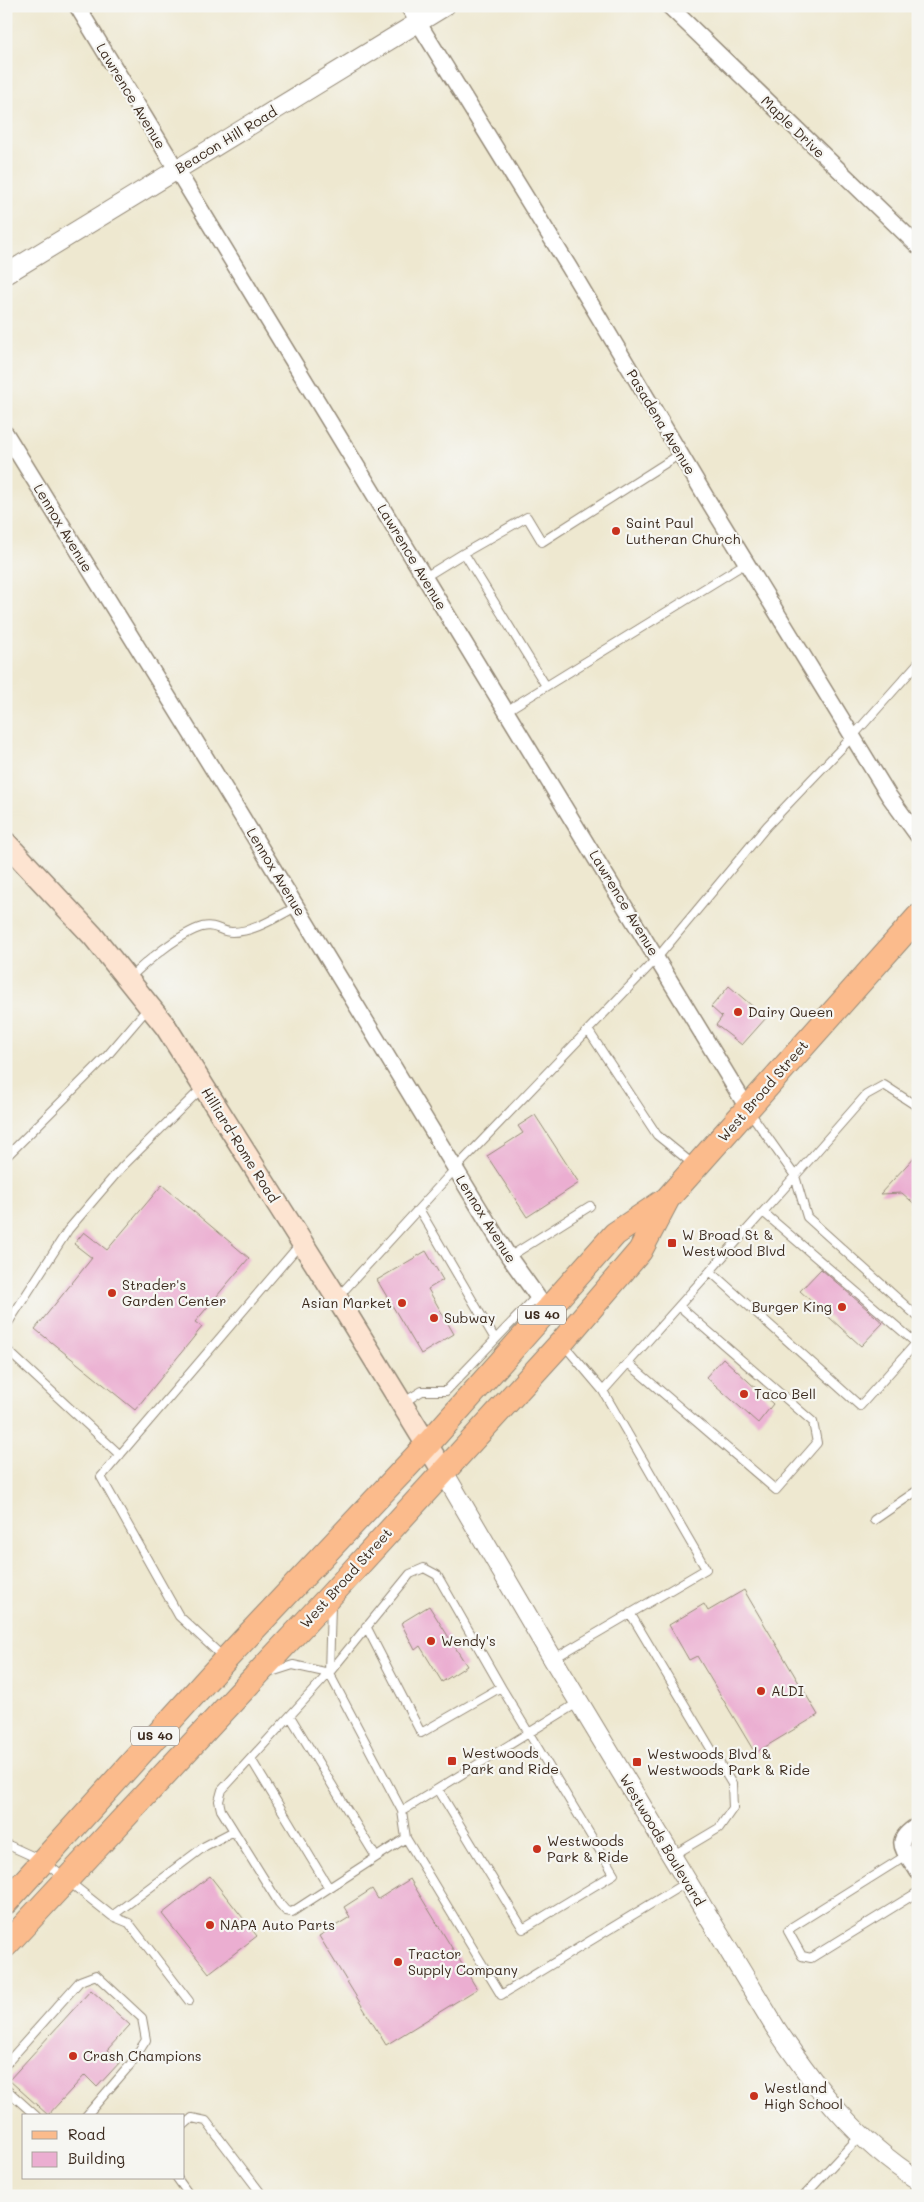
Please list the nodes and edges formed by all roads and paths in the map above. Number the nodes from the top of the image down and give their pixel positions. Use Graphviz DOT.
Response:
graph roads {
  1 [pos="77,6"];
  2 [pos="408,6"];
  3 [pos="445,6"];
  4 [pos="670,6"];
  5 [pos="418,23"];
  6 [pos="176,171"];
  7 [pos="918,246"];
  8 [pos="6,274"];
  9 [pos="6,434"];
  10 [pos="680,454"];
  11 [pos="464,554"];
  12 [pos="746,563"];
  13 [pos="424,577"];
  14 [pos="918,663"];
  15 [pos="546,686"];
  16 [pos="506,711"];
  17 [pos="853,736"];
  18 [pos="918,836"];
  19 [pos="6,843"];
  20 [pos="296,907"];
  21 [pos="918,917"];
  22 [pos="657,958"];
  23 [pos="128,980"];
  24 [pos="149,1006"];
  25 [pos="588,1030"];
  26 [pos="203,1086"];
  27 [pos="918,1107"];
  28 [pos="748,1109"];
  29 [pos="6,1157"];
  30 [pos="696,1167"];
  31 [pos="455,1169"];
  32 [pos="795,1176"];
  33 [pos="668,1198"];
  34 [pos="590,1206"];
  35 [pos="419,1209"];
  36 [pos="763,1212"];
  37 [pos="301,1242"];
  38 [pos="509,1257"];
  39 [pos="710,1271"];
  40 [pos="337,1298"];
  41 [pos="541,1303"];
  42 [pos="679,1306"];
  43 [pos="918,1317"];
  44 [pos="6,1326"];
  45 [pos="495,1340"];
  46 [pos="562,1342"];
  47 [pos="917,1342"];
  48 [pos="6,1349"];
  49 [pos="628,1363"];
  50 [pos="603,1391"];
  51 [pos="401,1404"];
  52 [pos="426,1446"];
  53 [pos="120,1455"];
  54 [pos="443,1471"];
  55 [pos="918,1490"];
  56 [pos="874,1520"];
  57 [pos="331,1595"];
  58 [pos="630,1613"];
  59 [pos="366,1626"];
  60 [pos="553,1659"];
  61 [pos="225,1660"];
  62 [pos="329,1673"];
  63 [pos="254,1677"];
  64 [pos="501,1687"];
  65 [pos="579,1702"];
  66 [pos="290,1716"];
  67 [pos="529,1733"];
  68 [pos="251,1759"];
  69 [pos="438,1789"];
  70 [pos="402,1811"];
  71 [pos="918,1825"];
  72 [pos="234,1831"];
  73 [pos="406,1838"];
  74 [pos="6,1844"];
  75 [pos="907,1855"];
  76 [pos="672,1856"];
  77 [pos="376,1857"];
  78 [pos="43,1861"];
  79 [pos="918,1872"];
  80 [pos="64,1880"];
  81 [pos="688,1882"];
  82 [pos="329,1888"];
  83 [pos="918,1892"];
  84 [pos="6,1902"];
  85 [pos="112,1916"];
  86 [pos="6,1944"];
  87 [pos="189,2001"];
  88 [pos="6,2064"];
  89 [pos="6,2090"];
  90 [pos="34,2114"];
  91 [pos="88,2114"];
  92 [pos="185,2124"];
  93 [pos="860,2136"];
  94 [pos="178,2180"];
  95 [pos="918,2180"];
  96 [pos="190,2196"];
  97 [pos="263,2196"];
  98 [pos="804,2196"];
  1 -- 6 [label="street, Lawrence Avenue"];
  2 -- 5 [label="street, Pasadena Avenue"];
  3 -- 5 [label="street, Beacon Hill Road"];
  4 -- 7 [label="street, Maple Drive"];
  5 -- 6 [label="street, Beacon Hill Road"];
  5 -- 10 [label="street, Pasadena Avenue"];
  6 -- 8 [label="street, Beacon Hill Road"];
  6 -- 13 [label="street, Lawrence Avenue"];
  9 -- 20 [label="street, Lennox Avenue"];
  10 -- 11 [label="lane"];
  10 -- 12 [label="street, Pasadena Avenue"];
  11 -- 13 [label="lane"];
  11 -- 15 [label="lane"];
  12 -- 15 [label="lane"];
  12 -- 17 [label="street, Pasadena Avenue"];
  13 -- 16 [label="street, Lawrence Avenue"];
  14 -- 17 [label="lane"];
  15 -- 16 [label="lane"];
  16 -- 22 [label="street, Lawrence Avenue"];
  17 -- 18 [label="street, Pasadena Avenue"];
  17 -- 22 [label="lane"];
  19 -- 23 [label="main road, Hilliard-Rome Road"];
  20 -- 23 [label="lane"];
  20 -- 31 [label="street, Lennox Avenue"];
  21 -- 28 [label="main road, West Broad Street / US 40"];
  22 -- 25 [label="lane"];
  22 -- 28 [label="street, Lawrence Avenue"];
  23 -- 24 [label="main road, Hilliard-Rome Road"];
  24 -- 26 [label="main road, Hilliard-Rome Road"];
  24 -- 29 [label="lane"];
  25 -- 30 [label="lane"];
  25 -- 31 [label="lane"];
  26 -- 37 [label="main road, Hilliard-Rome Road"];
  26 -- 44 [label="lane"];
  27 -- 32 [label="lane"];
  28 -- 30 [label="main road, West Broad Street / US 40"];
  28 -- 32 [label="lane"];
  30 -- 33 [label="main road, West Broad Street / US 40"];
  31 -- 35 [label="lane"];
  31 -- 38 [label="street, Lennox Avenue"];
  32 -- 36 [label="lane"];
  32 -- 43 [label="lane"];
  33 -- 41 [label="main road, West Broad Street / US 40"];
  33 -- 46 [label="main road, West Broad Street / US 40"];
  34 -- 38 [label="lane"];
  35 -- 40 [label="lane"];
  35 -- 45 [label="lane"];
  36 -- 39 [label="lane"];
  36 -- 47 [label="lane"];
  37 -- 40 [label="main road, Hilliard-Rome Road"];
  37 -- 53 [label="lane"];
  38 -- 41 [label="street, Lennox Avenue"];
  39 -- 42 [label="lane"];
  39 -- 47 [label="lane"];
  40 -- 51 [label="main road, Hilliard-Rome Road"];
  41 -- 45 [label="lane"];
  41 -- 52 [label="main road, West Broad Street / US 40"];
  42 -- 49 [label="lane"];
  42 -- 49 [label="lane"];
  45 -- 51 [label="lane"];
  46 -- 50 [label="lane"];
  46 -- 54 [label="main road, West Broad Street / US 40"];
  48 -- 53 [label="lane"];
  49 -- 50 [label="lane"];
  50 -- 58 [label="lane"];
  51 -- 52 [label="main road, Hilliard-Rome Road"];
  52 -- 54 [label="main road, Hilliard-Rome Road"];
  52 -- 61 [label="main road, West Broad Street / US 40"];
  53 -- 61 [label="lane"];
  54 -- 57 [label="main road, West Broad Street / US 40"];
  54 -- 60 [label="street, Westwoods Boulevard"];
  55 -- 56 [label="lane"];
  57 -- 62 [label="lane"];
  57 -- 63 [label="main road, West Broad Street / US 40"];
  58 -- 60 [label="lane"];
  58 -- 76 [label="lane"];
  59 -- 62 [label="lane"];
  59 -- 64 [label="lane"];
  59 -- 64 [label="lane"];
  60 -- 65 [label="street, Westwoods Boulevard"];
  61 -- 78 [label="main road, West Broad Street / US 40"];
  62 -- 63 [label="lane"];
  62 -- 66 [label="lane"];
  62 -- 70 [label="lane"];
  63 -- 80 [label="main road, West Broad Street / US 40"];
  64 -- 67 [label="lane"];
  65 -- 67 [label="lane"];
  65 -- 76 [label="street, Westwoods Boulevard"];
  66 -- 68 [label="lane"];
  66 -- 77 [label="lane"];
  67 -- 69 [label="lane"];
  67 -- 69 [label="lane"];
  68 -- 72 [label="lane"];
  68 -- 82 [label="lane"];
  69 -- 70 [label="lane"];
  70 -- 73 [label="lane"];
  71 -- 75 [label="street"];
  72 -- 82 [label="lane"];
  72 -- 85 [label="lane"];
  73 -- 77 [label="lane"];
  73 -- 81 [label="lane"];
  74 -- 78 [label="lane"];
  75 -- 79 [label="street"];
  75 -- 83 [label="lane"];
  76 -- 81 [label="street, Westwoods Boulevard"];
  77 -- 82 [label="lane"];
  78 -- 80 [label="lane"];
  78 -- 84 [label="main road, West Broad Street / US 40"];
  80 -- 85 [label="lane"];
  80 -- 86 [label="main road, West Broad Street / US 40"];
  81 -- 93 [label="street, Westwoods Boulevard"];
  85 -- 87 [label="lane"];
  88 -- 91 [label="lane"];
  89 -- 90 [label="lane"];
  92 -- 97 [label="lane"];
  93 -- 95 [label="street, Westwoods Boulevard"];
  93 -- 98 [label="lane"];
  94 -- 96 [label="lane"];
}
